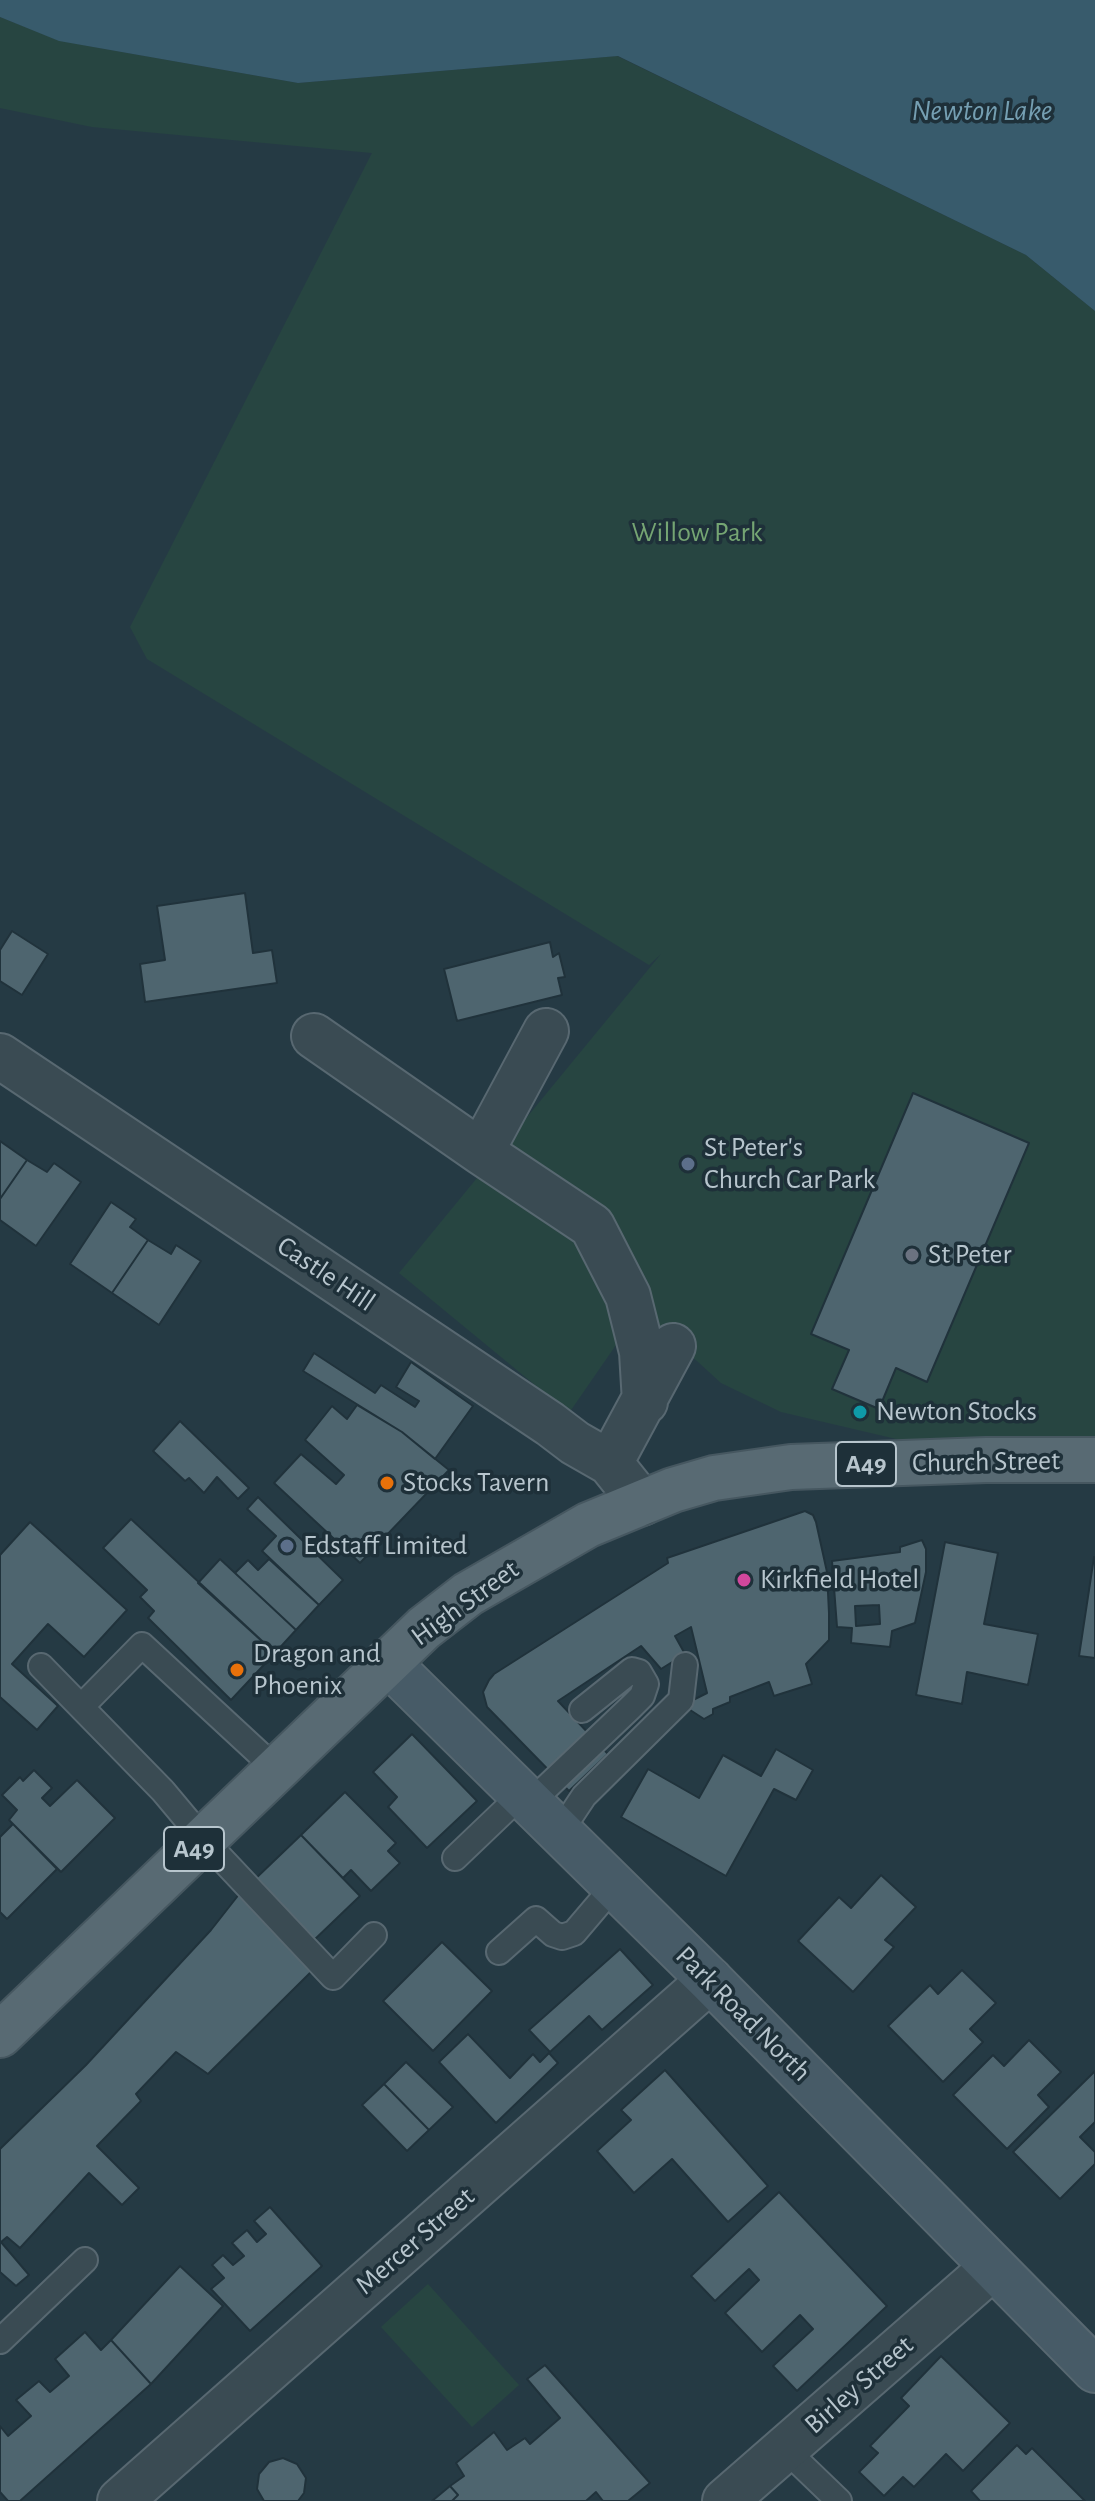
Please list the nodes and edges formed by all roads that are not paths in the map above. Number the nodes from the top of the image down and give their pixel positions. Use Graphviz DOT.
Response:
graph roads {
  1 [pos="546,1031"];
  2 [pos="314,1036"];
  3 [pos="0,1056"];
  4 [pos="481,1152"];
  5 [pos="673,1346"];
  6 [pos="645,1402"];
  7 [pos="1095,1460"];
  8 [pos="610,1463"];
  9 [pos="642,1503"];
  10 [pos="387,1662"];
  11 [pos="685,1665"];
  12 [pos="41,1666"];
  13 [pos="82,1706"];
  14 [pos="582,1710"];
  15 [pos="276,1769"];
  16 [pos="538,1809"];
  17 [pos="204,1840"];
  18 [pos="455,1858"];
  19 [pos="614,1886"];
  20 [pos="374,1935"];
  21 [pos="499,1952"];
  22 [pos="710,1980"];
  23 [pos="0,2035"];
  24 [pos="85,2260"];
  25 [pos="992,2268"];
  26 [pos="0,2341"];
  27 [pos="1095,2370"];
  28 [pos="785,2449"];
  29 [pos="120,2501"];
  30 [pos="725,2501"];
  31 [pos="839,2501"];
  1 -- 4 [label="street"];
  2 -- 4 [label="street"];
  3 -- 8 [label="street, Castle Hill"];
  4 -- 6 [label="street"];
  5 -- 6 [label="street"];
  6 -- 8 [label="street"];
  7 -- 9 [label="main road, Church Street / A49"];
  8 -- 9 [label="street, Castle Hill"];
  9 -- 10 [label="main road, High Street / A49"];
  10 -- 15 [label="main road, High Street / A49"];
  10 -- 16 [label="street, Park Road North"];
  11 -- 16 [label="lane"];
  12 -- 13 [label="lane"];
  13 -- 15 [label="lane"];
  13 -- 17 [label="lane"];
  14 -- 16 [label="lane"];
  15 -- 17 [label="main road, High Street / A49"];
  16 -- 18 [label="lane"];
  16 -- 19 [label="street, Park Road North"];
  17 -- 20 [label="lane"];
  17 -- 23 [label="main road, High Street / A49"];
  19 -- 21 [label="lane"];
  19 -- 22 [label="street, Park Road North"];
  22 -- 25 [label="street, Park Road North"];
  22 -- 29 [label="street, Mercer Street"];
  24 -- 26 [label="lane"];
  25 -- 27 [label="street, Park Road North"];
  25 -- 28 [label="street, Birley Street"];
  28 -- 30 [label="street, Birley Street"];
  28 -- 31 [label="lane"];
}
